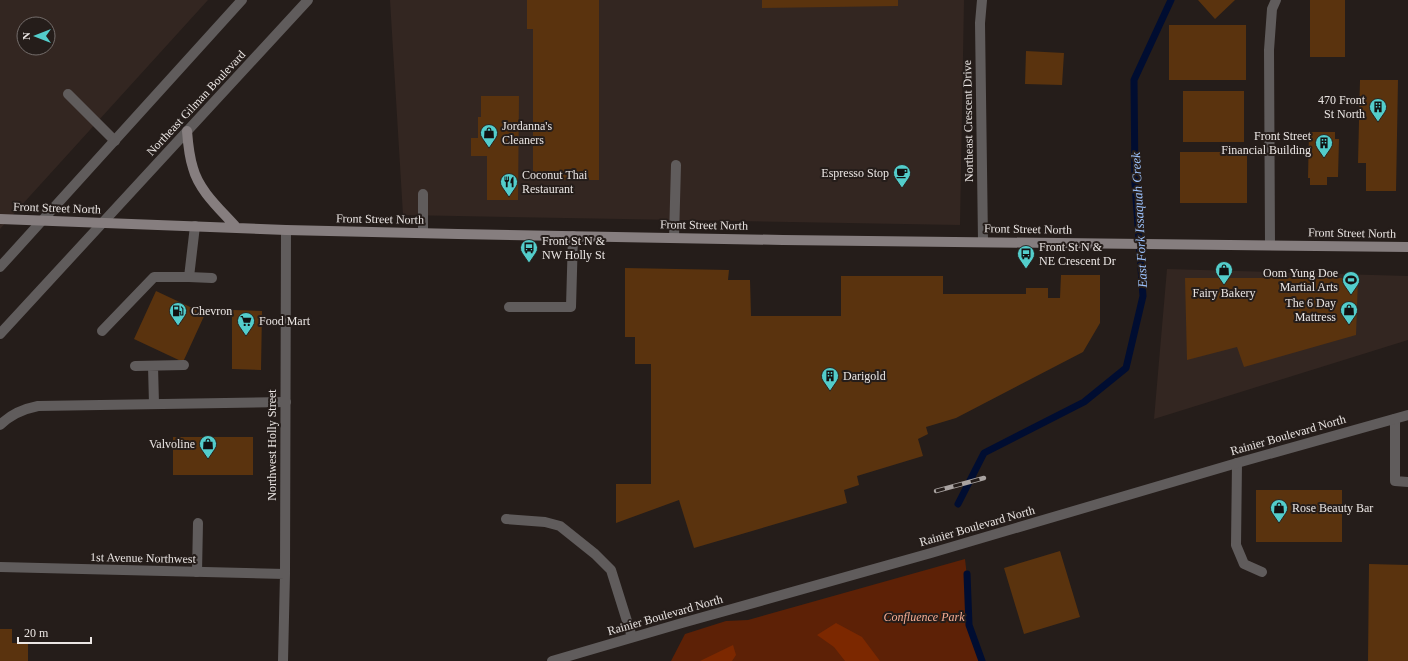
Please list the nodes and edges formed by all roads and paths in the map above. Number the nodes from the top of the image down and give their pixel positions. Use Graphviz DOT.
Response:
graph roads {
  1 [pos="242,0"];
  2 [pos="308,0"];
  3 [pos="982,0"];
  4 [pos="1276,0"];
  5 [pos="68,94"];
  6 [pos="187,132"];
  7 [pos="115,141"];
  8 [pos="676,165"];
  9 [pos="423,194"];
  10 [pos="0,219"];
  11 [pos="43,221"];
  12 [pos="102,223"];
  13 [pos="195,226"];
  14 [pos="236,227"];
  15 [pos="286,230"];
  16 [pos="423,232"];
  17 [pos="573,236"];
  18 [pos="674,238"];
  19 [pos="982,241"];
  20 [pos="1270,245"];
  21 [pos="1408,247"];
  22 [pos="0,267"];
  23 [pos="189,277"];
  24 [pos="212,278"];
  25 [pos="509,307"];
  26 [pos="102,331"];
  27 [pos="0,334"];
  28 [pos="184,365"];
  29 [pos="134,366"];
  30 [pos="153,366"];
  31 [pos="286,402"];
  32 [pos="154,404"];
  33 [pos="1408,415"];
  34 [pos="1395,419"];
  35 [pos="0,425"];
  36 [pos="1237,463"];
  37 [pos="1408,482"];
  38 [pos="506,519"];
  39 [pos="198,523"];
  40 [pos="0,567"];
  41 [pos="197,572"];
  42 [pos="1262,572"];
  43 [pos="285,574"];
  44 [pos="632,637"];
  45 [pos="283,661"];
  46 [pos="552,661"];
  1 -- 7 [label="street"];
  2 -- 6 [label="street, Northeast Gilman Boulevard"];
  3 -- 19 [label="street, Northeast Crescent Drive"];
  4 -- 20 [label="street"];
  5 -- 7 [label="street"];
  6 -- 12 [label="street, Northeast Gilman Boulevard"];
  6 -- 14 [label="main road"];
  7 -- 11 [label="street"];
  8 -- 18 [label="street"];
  9 -- 16 [label="street"];
  10 -- 11 [label="main road, Front Street North"];
  11 -- 12 [label="main road, Front Street North"];
  11 -- 22 [label="street"];
  12 -- 13 [label="main road, Front Street North"];
  12 -- 27 [label="street, Northeast Gilman Boulevard"];
  13 -- 14 [label="main road, Front Street North"];
  13 -- 23 [label="street"];
  14 -- 15 [label="main road, Front Street North"];
  15 -- 16 [label="main road, Front Street North"];
  15 -- 31 [label="street, Northwest Holly Street"];
  16 -- 17 [label="main road, Front Street North"];
  17 -- 18 [label="main road, Front Street North"];
  17 -- 25 [label="street"];
  18 -- 19 [label="main road, Front Street North"];
  19 -- 20 [label="main road, Front Street North"];
  20 -- 21 [label="main road, Front Street North"];
  23 -- 24 [label="street"];
  23 -- 26 [label="street"];
  28 -- 30 [label="street"];
  29 -- 30 [label="street"];
  30 -- 32 [label="street"];
  31 -- 32 [label="street"];
  31 -- 43 [label="street, Northwest Holly Street"];
  32 -- 35 [label="street"];
  33 -- 34 [label="street, Rainier Boulevard North"];
  34 -- 36 [label="street, Rainier Boulevard North"];
  34 -- 37 [label="street"];
  36 -- 42 [label="street"];
  36 -- 44 [label="street, Rainier Boulevard North"];
  38 -- 44 [label="street"];
  39 -- 41 [label="street"];
  40 -- 41 [label="street, 1st Avenue Northwest"];
  41 -- 43 [label="street, 1st Avenue Northwest"];
  43 -- 45 [label="street, Northwest Holly Street"];
  44 -- 46 [label="street, Rainier Boulevard North"];
}
